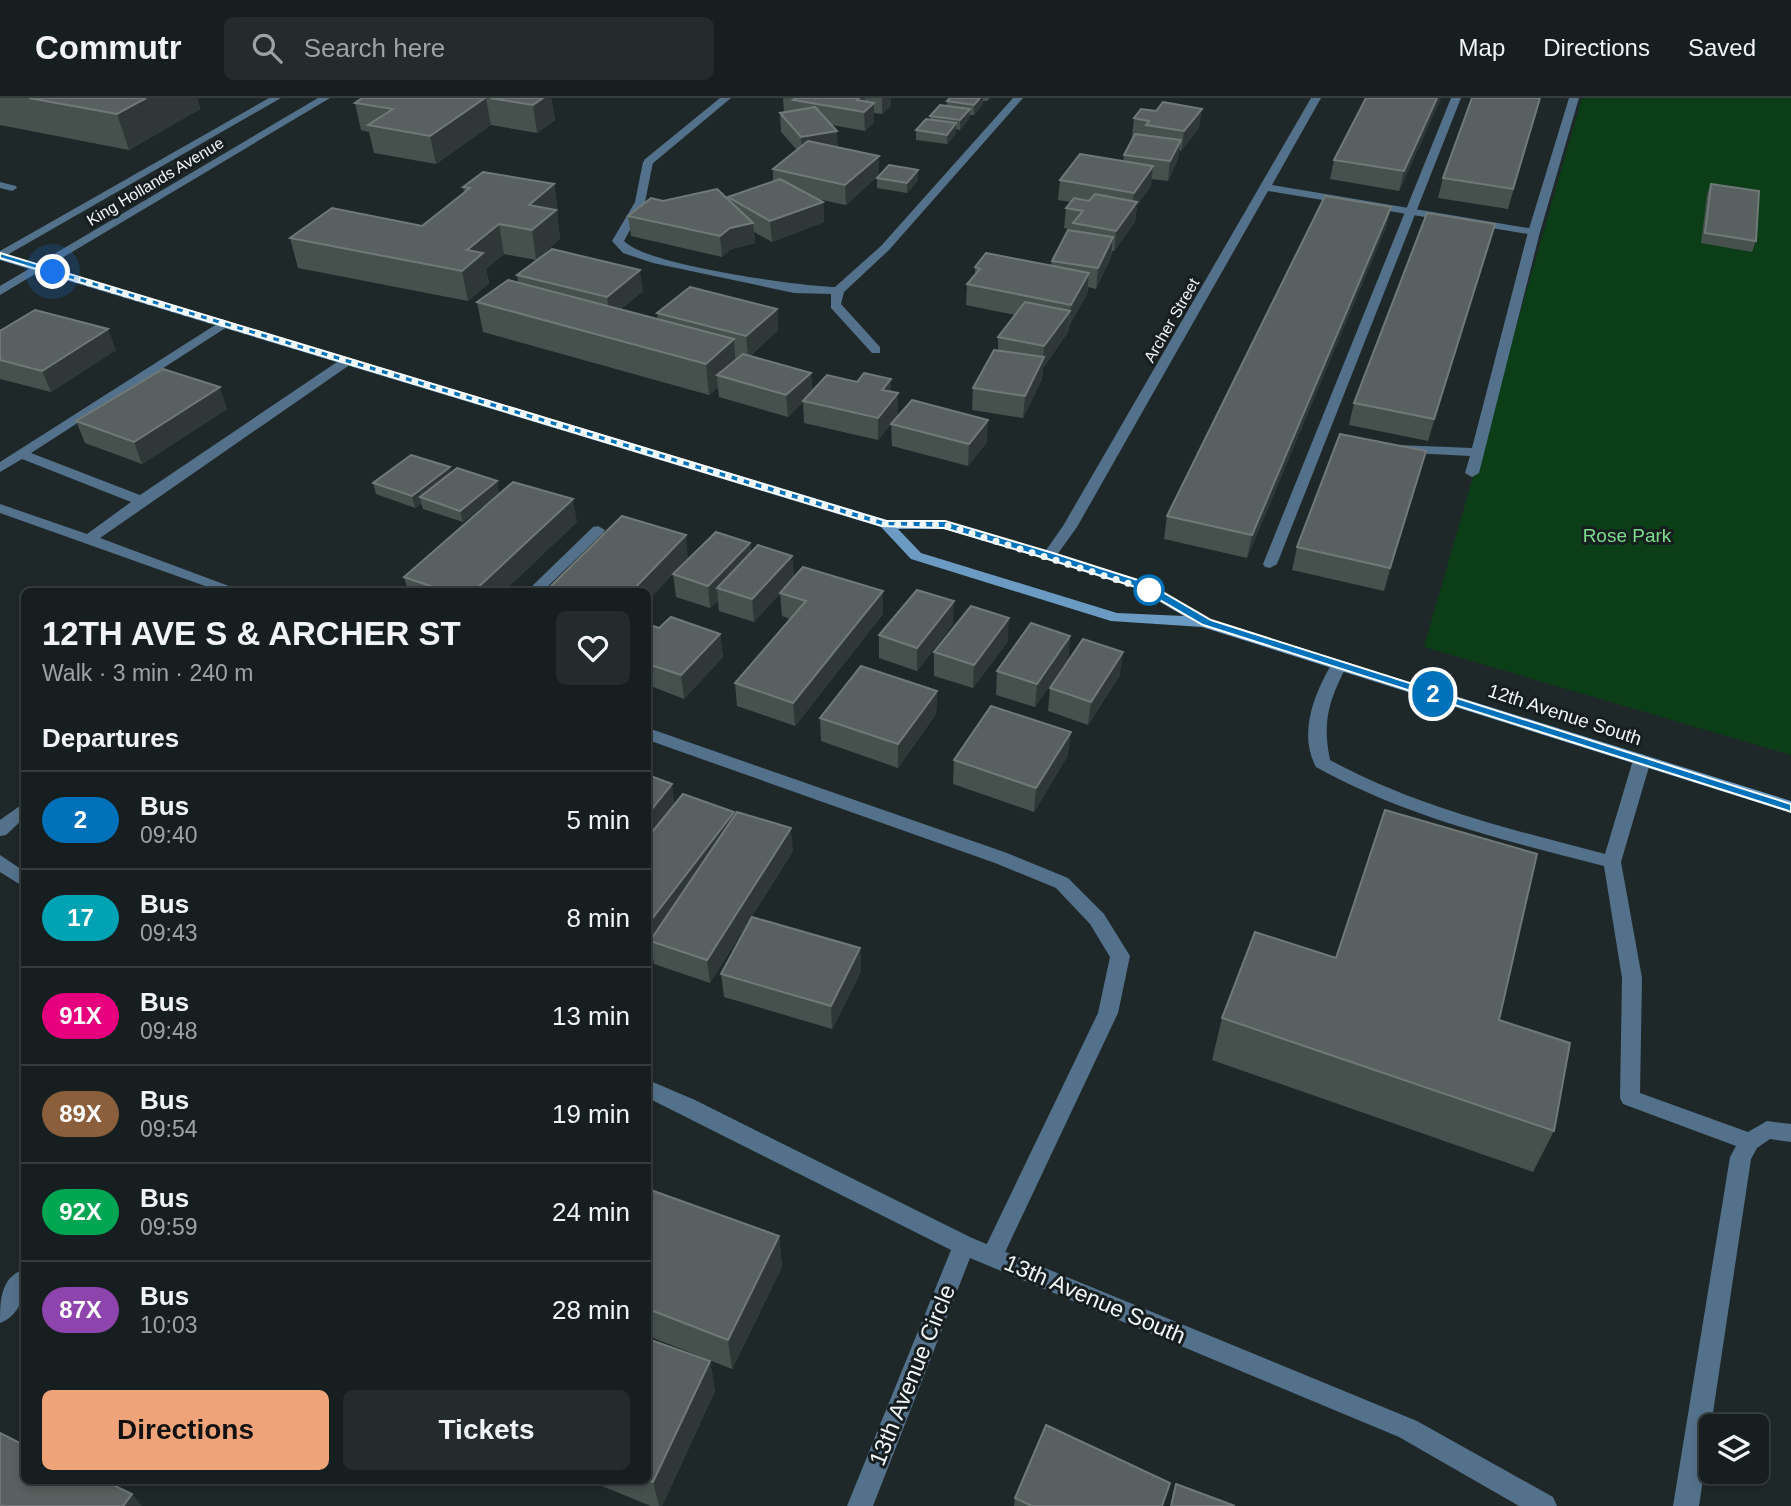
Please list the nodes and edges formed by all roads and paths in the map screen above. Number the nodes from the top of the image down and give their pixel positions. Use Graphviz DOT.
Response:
graph roads {
  1 [pos="276,98"];
  2 [pos="325,98"];
  3 [pos="726,98"];
  4 [pos="1018,98"];
  5 [pos="1316,98"];
  6 [pos="1456,98"];
  7 [pos="1574,98"];
  8 [pos="0,185"];
  9 [pos="1266,187"];
  10 [pos="12,188"];
  11 [pos="1411,212"];
  12 [pos="1534,232"];
  13 [pos="0,256"];
  14 [pos="38,268"];
  15 [pos="0,291"];
  16 [pos="838,291"];
  17 [pos="223,324"];
  18 [pos="876,350"];
  19 [pos="347,361"];
  20 [pos="1384,447"];
  21 [pos="1477,452"];
  22 [pos="21,454"];
  23 [pos="0,468"];
  24 [pos="1472,472"];
  25 [pos="141,501"];
  26 [pos="0,508"];
  27 [pos="886,524"];
  28 [pos="598,530"];
  29 [pos="89,539"];
  30 [pos="1049,556"];
  31 [pos="1270,564"];
  32 [pos="227,588"];
  33 [pos="537,588"];
  34 [pos="1207,623"];
  35 [pos="1339,665"];
  36 [pos="651,735"];
  37 [pos="1642,760"];
  38 [pos="1791,807"];
  39 [pos="21,812"];
  40 [pos="0,830"];
  41 [pos="0,862"];
  42 [pos="1612,863"];
  43 [pos="21,878"];
  44 [pos="651,1090"];
  45 [pos="1791,1133"];
  46 [pos="1750,1142"];
  47 [pos="964,1245"];
  48 [pos="992,1256"];
  49 [pos="21,1283"];
  50 [pos="0,1312"];
  51 [pos="860,1506"];
  52 [pos="1544,1506"];
  53 [pos="1686,1506"];
  1 -- 13 [label="street, King Hollands Avenue"];
  2 -- 14 [label="street, King Hollands Avenue"];
  3 -- 16 [label="street"];
  4 -- 16 [label="street"];
  5 -- 9 [label="street, Archer Street"];
  6 -- 11 [label="street"];
  7 -- 12 [label="street"];
  8 -- 10 [label="street"];
  9 -- 11 [label="street"];
  9 -- 30 [label="street, Archer Street"];
  11 -- 12 [label="street"];
  11 -- 31 [label="street"];
  12 -- 21 [label="street"];
  13 -- 14 [label="main road, 12th Avenue South"];
  14 -- 15 [label="street, King Hollands Avenue"];
  14 -- 17 [label="main road, 12th Avenue South"];
  16 -- 18 [label="street"];
  17 -- 19 [label="main road, 12th Avenue South"];
  17 -- 22 [label="street"];
  19 -- 25 [label="street"];
  19 -- 27 [label="main road, 12th Avenue South"];
  20 -- 21 [label="street"];
  21 -- 24 [label="street"];
  22 -- 23 [label="street"];
  22 -- 25 [label="street"];
  25 -- 29 [label="street"];
  26 -- 29 [label="street"];
  27 -- 30 [label="main road, 12th Avenue South"];
  27 -- 34 [label="main road, 12th Avenue South"];
  28 -- 33 [label="street"];
  29 -- 32 [label="street"];
  30 -- 34 [label="main road, 12th Avenue South"];
  34 -- 35 [label="main road, 12th Avenue South"];
  35 -- 37 [label="main road, 12th Avenue South"];
  35 -- 42 [label="street"];
  36 -- 48 [label="street"];
  37 -- 38 [label="main road, 12th Avenue South"];
  37 -- 42 [label="street"];
  39 -- 40 [label="street"];
  41 -- 43 [label="street"];
  42 -- 46 [label="street"];
  44 -- 47 [label="street, 13th Avenue South"];
  45 -- 46 [label="street"];
  46 -- 53 [label="street"];
  47 -- 48 [label="street, 13th Avenue South"];
  47 -- 51 [label="street, 13th Avenue Circle"];
  48 -- 52 [label="street, 13th Avenue South"];
  49 -- 50 [label="street"];
}
